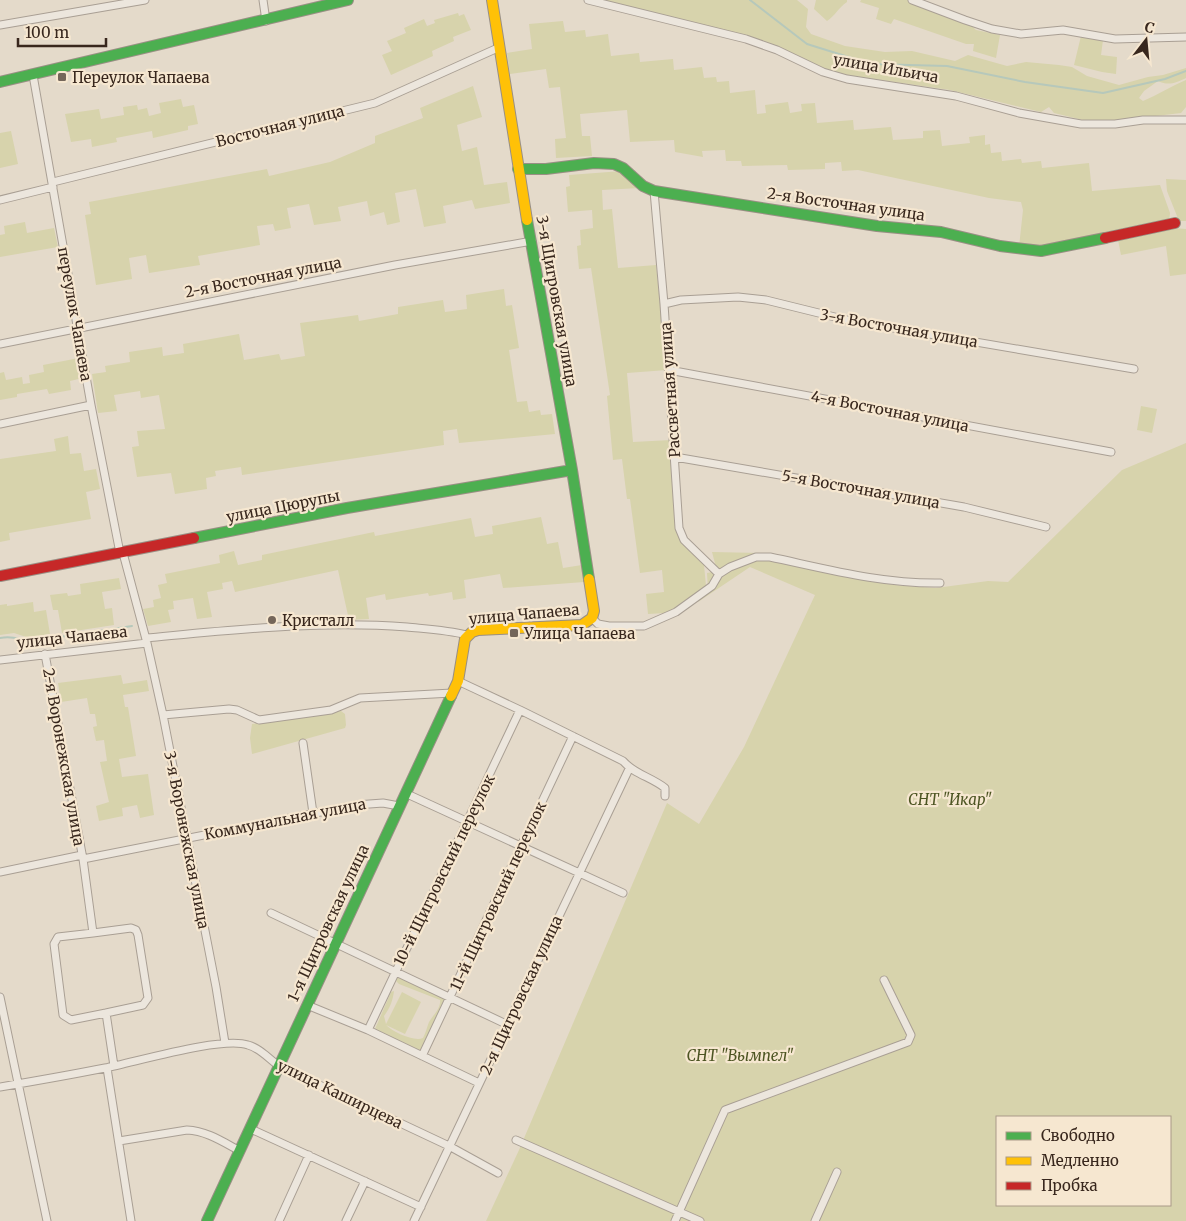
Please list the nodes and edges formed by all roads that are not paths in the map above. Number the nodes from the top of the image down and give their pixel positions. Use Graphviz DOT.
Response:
graph roads {
  1 [pos="144,0"];
  2 [pos="263,0"];
  3 [pos="348,0"];
  4 [pos="492,0"];
  5 [pos="588,0"];
  6 [pos="912,0"];
  7 [pos="266,20"];
  8 [pos="0,25"];
  9 [pos="1186,37"];
  10 [pos="500,47"];
  11 [pos="33,74"];
  12 [pos="0,82"];
  13 [pos="1186,120"];
  14 [pos="518,169"];
  15 [pos="53,184"];
  16 [pos="654,191"];
  17 [pos="0,200"];
  18 [pos="1175,223"];
  19 [pos="532,241"];
  20 [pos="664,304"];
  21 [pos="77,328"];
  22 [pos="0,344"];
  23 [pos="1134,369"];
  24 [pos="669,370"];
  25 [pos="91,405"];
  26 [pos="0,424"];
  27 [pos="1111,452"];
  28 [pos="674,457"];
  29 [pos="572,470"];
  30 [pos="1046,527"];
  31 [pos="121,553"];
  32 [pos="719,574"];
  33 [pos="0,576"];
  34 [pos="940,583"];
  35 [pos="594,607"];
  36 [pos="592,618"];
  37 [pos="467,636"];
  38 [pos="146,641"];
  39 [pos="46,654"];
  40 [pos="0,660"];
  41 [pos="458,681"];
  42 [pos="452,693"];
  43 [pos="520,710"];
  44 [pos="163,715"];
  45 [pos="573,736"];
  46 [pos="303,743"];
  47 [pos="629,769"];
  48 [pos="405,793"];
  49 [pos="665,796"];
  50 [pos="399,806"];
  51 [pos="313,813"];
  52 [pos="467,822"];
  53 [pos="188,838"];
  54 [pos="521,847"];
  55 [pos="82,857"];
  56 [pos="0,872"];
  57 [pos="578,873"];
  58 [pos="623,892"];
  59 [pos="271,913"];
  60 [pos="93,933"];
  61 [pos="335,944"];
  62 [pos="396,972"];
  63 [pos="884,980"];
  64 [pos="0,997"];
  65 [pos="450,998"];
  66 [pos="307,1005"];
  67 [pos="106,1013"];
  68 [pos="506,1024"];
  69 [pos="368,1030"];
  70 [pos="225,1043"];
  71 [pos="422,1056"];
  72 [pos="279,1066"];
  73 [pos="111,1067"];
  74 [pos="19,1084"];
  75 [pos="478,1084"];
  76 [pos="0,1088"];
  77 [pos="251,1128"];
  78 [pos="516,1140"];
  79 [pos="119,1141"];
  80 [pos="449,1146"];
  81 [pos="240,1151"];
  82 [pos="309,1155"];
  83 [pos="837,1172"];
  84 [pos="498,1173"];
  85 [pos="365,1181"];
  86 [pos="420,1207"];
  87 [pos="679,1212"];
  88 [pos="46,1221"];
  89 [pos="132,1221"];
  90 [pos="207,1221"];
  91 [pos="279,1221"];
  92 [pos="346,1221"];
  93 [pos="414,1221"];
  94 [pos="675,1221"];
  95 [pos="700,1221"];
  96 [pos="815,1221"];
  1 -- 8 [label="street"];
  2 -- 7 [label="street"];
  3 -- 7 [label="street"];
  4 -- 10 [label="street, 3-я Щигровская улица"];
  5 -- 13 [label="street, улица Ильича"];
  6 -- 9 [label="street"];
  7 -- 11 [label="street"];
  10 -- 14 [label="street, 3-я Щигровская улица"];
  10 -- 15 [label="street, Восточная улица"];
  11 -- 12 [label="street"];
  11 -- 15 [label="street, переулок Чапаева"];
  14 -- 16 [label="street, 2-я Восточная улица"];
  14 -- 19 [label="street, 3-я Щигровская улица"];
  15 -- 17 [label="street, Восточная улица"];
  15 -- 21 [label="street, переулок Чапаева"];
  16 -- 18 [label="street, 2-я Восточная улица"];
  16 -- 20 [label="street, Рассветная улица"];
  19 -- 21 [label="street, 2-я Восточная улица"];
  19 -- 29 [label="street, 3-я Щигровская улица"];
  20 -- 23 [label="street, 3-я Восточная улица"];
  20 -- 24 [label="street, Рассветная улица"];
  21 -- 22 [label="street, 2-я Восточная улица"];
  21 -- 25 [label="street, переулок Чапаева"];
  24 -- 27 [label="street, 4-я Восточная улица"];
  24 -- 28 [label="street, Рассветная улица"];
  25 -- 26 [label="street"];
  25 -- 31 [label="street, переулок Чапаева"];
  28 -- 30 [label="street, 5-я Восточная улица"];
  28 -- 32 [label="street, Рассветная улица"];
  29 -- 31 [label="street, улица Цюрупы"];
  29 -- 35 [label="street, 3-я Щигровская улица"];
  31 -- 33 [label="street, улица Цюрупы"];
  31 -- 38 [label="street, переулок Чапаева"];
  32 -- 34 [label="street"];
  32 -- 36 [label="street"];
  35 -- 36 [label="street, улица Чапаева"];
  36 -- 37 [label="street, улица Чапаева"];
  37 -- 38 [label="street, улица Чапаева"];
  37 -- 41 [label="street, 1-я Щигровская улица"];
  38 -- 39 [label="street, улица Чапаева"];
  38 -- 44 [label="street, 3-я Воронежская улица"];
  39 -- 40 [label="street, улица Чапаева"];
  39 -- 55 [label="street, 2-я Воронежская улица"];
  41 -- 42 [label="street, 1-я Щигровская улица"];
  41 -- 43 [label="street"];
  42 -- 44 [label="street"];
  42 -- 48 [label="street, 1-я Щигровская улица"];
  43 -- 45 [label="street"];
  43 -- 52 [label="street, 10-й Щигровский переулок"];
  44 -- 53 [label="street, 3-я Воронежская улица"];
  45 -- 47 [label="street"];
  45 -- 54 [label="street, 11-й Щигровский переулок"];
  46 -- 51 [label="street"];
  47 -- 49 [label="street"];
  47 -- 57 [label="street, 2-я Щигровская улица"];
  48 -- 50 [label="street, 1-я Щигровская улица"];
  48 -- 52 [label="street"];
  50 -- 51 [label="street, Коммунальная улица"];
  50 -- 61 [label="street, 1-я Щигровская улица"];
  51 -- 53 [label="street, Коммунальная улица"];
  52 -- 54 [label="street"];
  52 -- 62 [label="street, 10-й Щигровский переулок"];
  53 -- 55 [label="street, Коммунальная улица"];
  53 -- 70 [label="street, 3-я Воронежская улица"];
  54 -- 57 [label="street"];
  54 -- 65 [label="street, 11-й Щигровский переулок"];
  55 -- 56 [label="street, Коммунальная улица"];
  55 -- 60 [label="street, 2-я Воронежская улица"];
  57 -- 58 [label="street"];
  57 -- 68 [label="street, 2-я Щигровская улица"];
  59 -- 61 [label="street"];
  60 -- 67 [label="street"];
  60 -- 67 [label="street"];
  61 -- 62 [label="street"];
  61 -- 66 [label="street, 1-я Щигровская улица"];
  62 -- 65 [label="street"];
  62 -- 69 [label="street, 10-й Щигровский переулок"];
  63 -- 87 [label="street"];
  64 -- 74 [label="street"];
  65 -- 68 [label="street"];
  65 -- 71 [label="street, 11-й Щигровский переулок"];
  66 -- 69 [label="street"];
  66 -- 72 [label="street, 1-я Щигровская улица"];
  67 -- 73 [label="street"];
  68 -- 75 [label="street, 2-я Щигровская улица"];
  69 -- 71 [label="street"];
  70 -- 72 [label="street, улица Каширцева"];
  70 -- 73 [label="street, улица Каширцева"];
  71 -- 75 [label="street"];
  72 -- 77 [label="street, 1-я Щигровская улица"];
  72 -- 80 [label="street, улица Каширцева"];
  73 -- 74 [label="street, улица Каширцева"];
  73 -- 79 [label="street"];
  74 -- 76 [label="street, улица Каширцева"];
  74 -- 88 [label="street"];
  75 -- 80 [label="street, 2-я Щигровская улица"];
  77 -- 81 [label="street, 1-я Щигровская улица"];
  77 -- 82 [label="street"];
  78 -- 87 [label="street"];
  79 -- 81 [label="street"];
  79 -- 89 [label="street"];
  80 -- 84 [label="street, улица Каширцева"];
  80 -- 86 [label="street, 2-я Щигровская улица"];
  81 -- 90 [label="street, 1-я Щигровская улица"];
  82 -- 85 [label="street"];
  82 -- 91 [label="street"];
  83 -- 96 [label="street"];
  85 -- 86 [label="street"];
  85 -- 92 [label="street"];
  86 -- 93 [label="street, 2-я Щигровская улица"];
  87 -- 94 [label="street"];
  87 -- 95 [label="street"];
}
